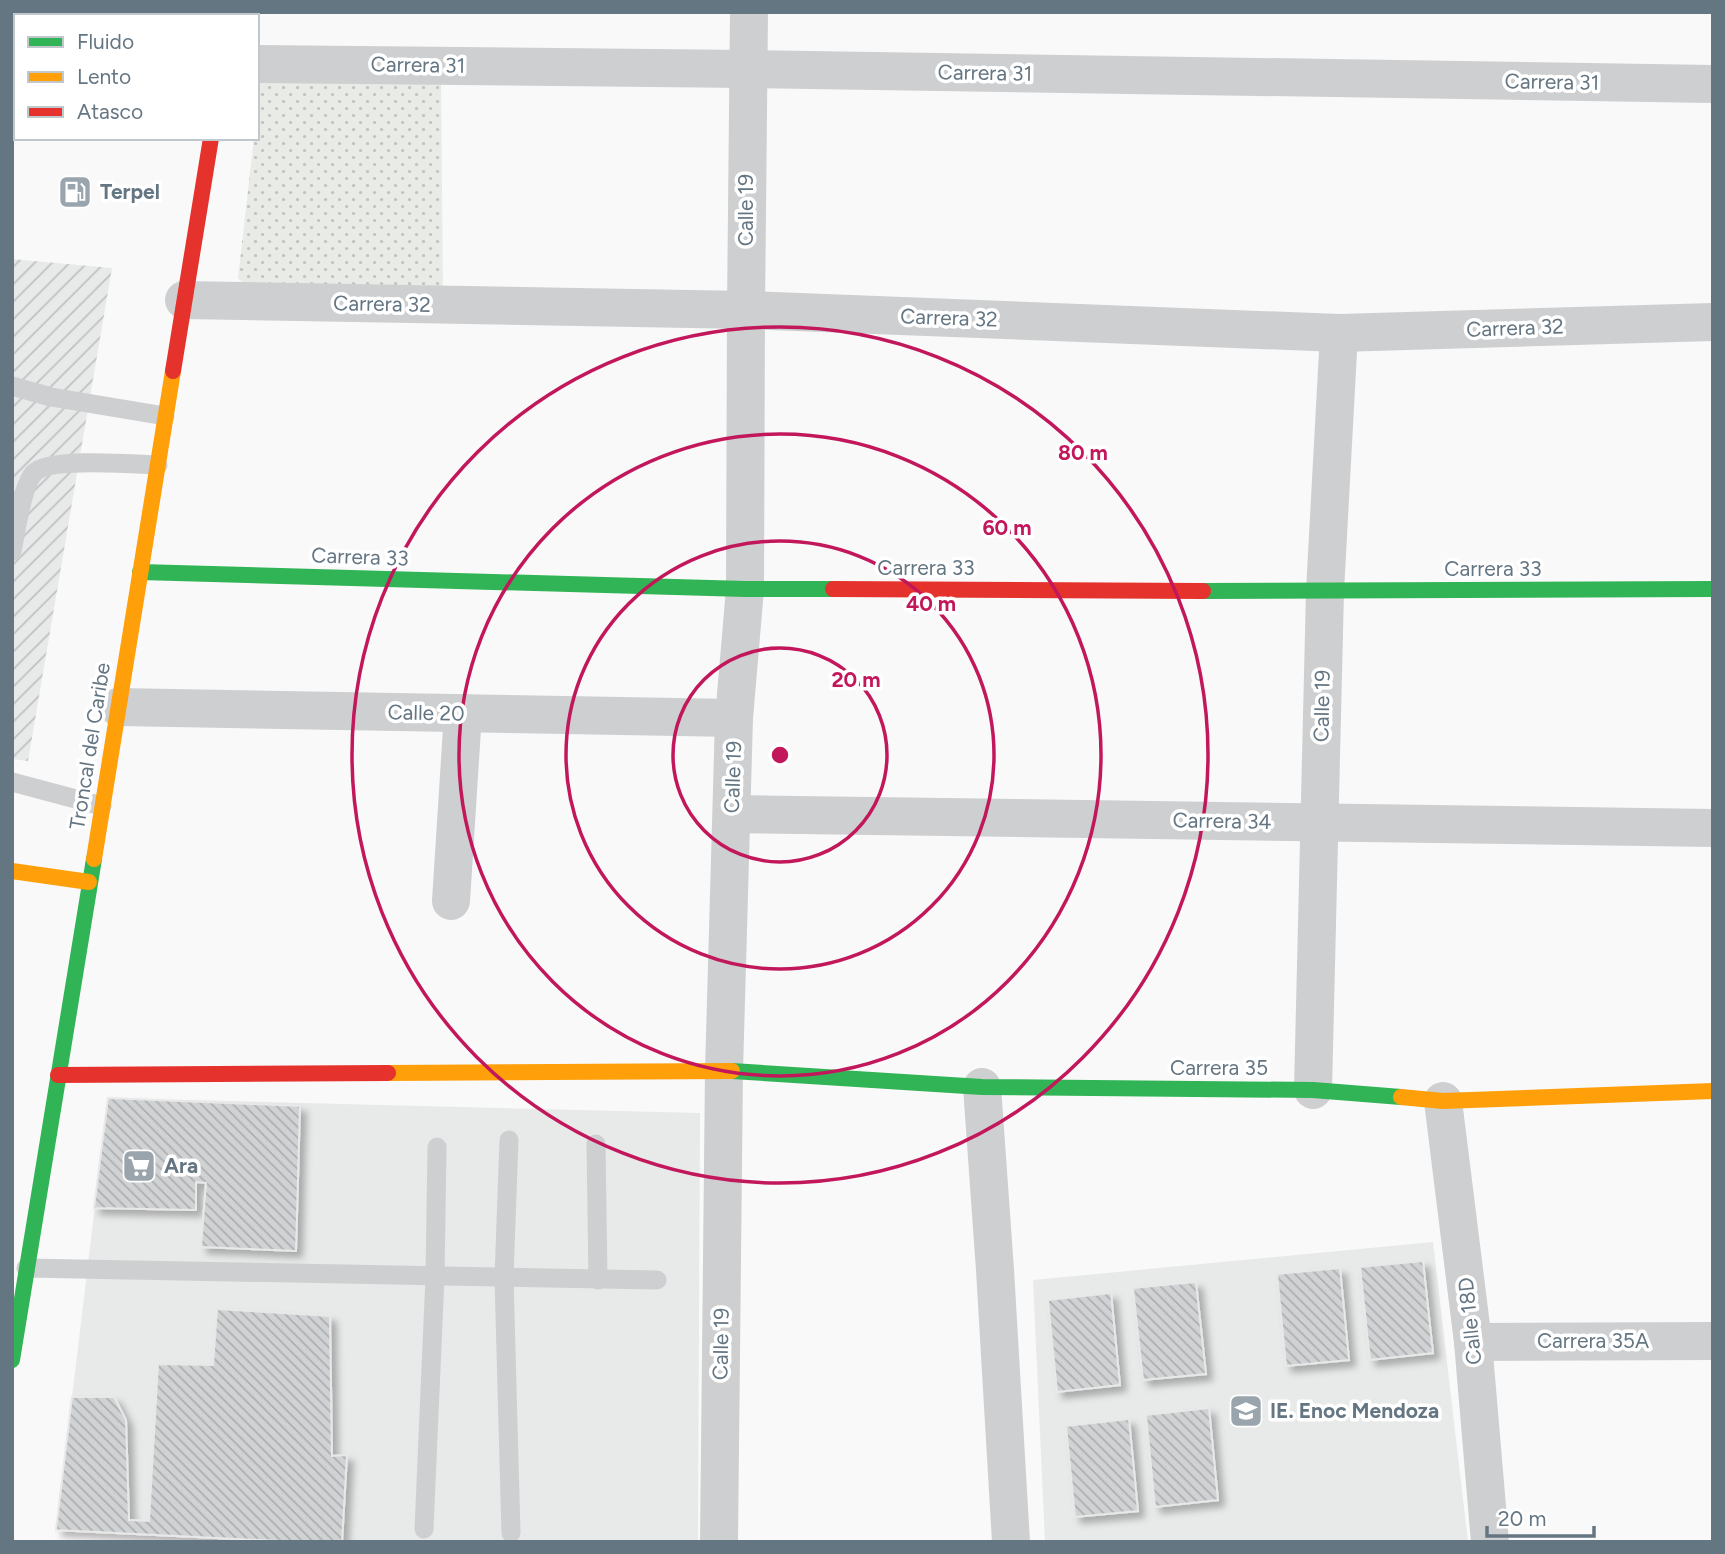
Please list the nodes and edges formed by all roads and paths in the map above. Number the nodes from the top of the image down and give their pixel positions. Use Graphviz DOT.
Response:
graph roads {
  1 [pos="748,12"];
  2 [pos="259,64"];
  3 [pos="748,69"];
  4 [pos="1713,85"];
  5 [pos="211,140"];
  6 [pos="184,300"];
  7 [pos="746,310"];
  8 [pos="1713,322"];
  9 [pos="1339,333"];
  10 [pos="12,386"];
  11 [pos="165,416"];
  12 [pos="158,465"];
  13 [pos="12,551"];
  14 [pos="140,572"];
  15 [pos="745,589"];
  16 [pos="1713,589"];
  17 [pos="1325,591"];
  18 [pos="118,707"];
  19 [pos="463,713"];
  20 [pos="734,718"];
  21 [pos="12,782"];
  22 [pos="102,806"];
  23 [pos="732,814"];
  24 [pos="1319,822"];
  25 [pos="1713,828"];
  26 [pos="12,871"];
  27 [pos="89,882"];
  28 [pos="451,901"];
  29 [pos="724,1071"];
  30 [pos="58,1075"];
  31 [pos="982,1087"];
  32 [pos="1313,1090"];
  33 [pos="1713,1091"];
  34 [pos="1443,1101"];
  35 [pos="509,1140"];
  36 [pos="596,1144"];
  37 [pos="437,1147"];
  38 [pos="26,1268"];
  39 [pos="435,1277"];
  40 [pos="504,1278"];
  41 [pos="598,1280"];
  42 [pos="657,1280"];
  43 [pos="1713,1340"];
  44 [pos="1473,1342"];
  45 [pos="12,1360"];
  46 [pos="424,1529"];
  47 [pos="511,1533"];
  48 [pos="719,1542"];
  49 [pos="1011,1542"];
  50 [pos="1490,1542"];
  1 -- 3 [label="street, Calle 19"];
  2 -- 3 [label="street, Carrera 31"];
  3 -- 4 [label="street, Carrera 31"];
  3 -- 7 [label="street, Calle 19"];
  5 -- 6 [label="street, Troncal del Caribe"];
  6 -- 7 [label="street, Carrera 32"];
  6 -- 11 [label="street, Troncal del Caribe"];
  7 -- 9 [label="street, Carrera 32"];
  7 -- 15 [label="street, Calle 19"];
  8 -- 9 [label="street, Carrera 32"];
  9 -- 17 [label="street, Calle 19"];
  10 -- 11 [label="lane"];
  11 -- 12 [label="street, Troncal del Caribe"];
  12 -- 13 [label="lane"];
  12 -- 14 [label="street, Troncal del Caribe"];
  14 -- 15 [label="street, Carrera 33"];
  14 -- 18 [label="street, Troncal del Caribe"];
  15 -- 17 [label="street, Carrera 33"];
  15 -- 20 [label="street, Calle 19"];
  16 -- 17 [label="street, Carrera 33"];
  17 -- 24 [label="street, Calle 19"];
  18 -- 19 [label="street, Calle 20"];
  18 -- 22 [label="street, Troncal del Caribe"];
  19 -- 20 [label="street, Calle 20"];
  19 -- 28 [label="street"];
  20 -- 23 [label="street, Calle 19"];
  21 -- 22 [label="lane"];
  22 -- 27 [label="street, Troncal del Caribe"];
  23 -- 24 [label="street, Carrera 34"];
  23 -- 29 [label="street, Calle 19"];
  24 -- 25 [label="street, Carrera 34"];
  24 -- 32 [label="street, Calle 19"];
  26 -- 27 [label="street"];
  27 -- 30 [label="street, Troncal del Caribe"];
  29 -- 30 [label="street, Carrera 35"];
  29 -- 31 [label="street, Carrera 35"];
  29 -- 48 [label="street, Calle 19"];
  30 -- 38 [label="street, Troncal del Caribe"];
  31 -- 32 [label="street, Carrera 35"];
  31 -- 49 [label="street"];
  32 -- 34 [label="street, Carrera 35"];
  33 -- 34 [label="street, Carrera 35"];
  34 -- 44 [label="street, Calle 18D"];
  35 -- 40 [label="lane"];
  36 -- 41 [label="lane"];
  37 -- 39 [label="lane"];
  38 -- 39 [label="lane"];
  38 -- 45 [label="street, Troncal del Caribe"];
  39 -- 40 [label="lane"];
  39 -- 46 [label="lane"];
  40 -- 41 [label="lane"];
  40 -- 47 [label="lane"];
  41 -- 42 [label="lane"];
  43 -- 44 [label="street, Carrera 35A"];
  44 -- 50 [label="street, Calle 18D"];
}
